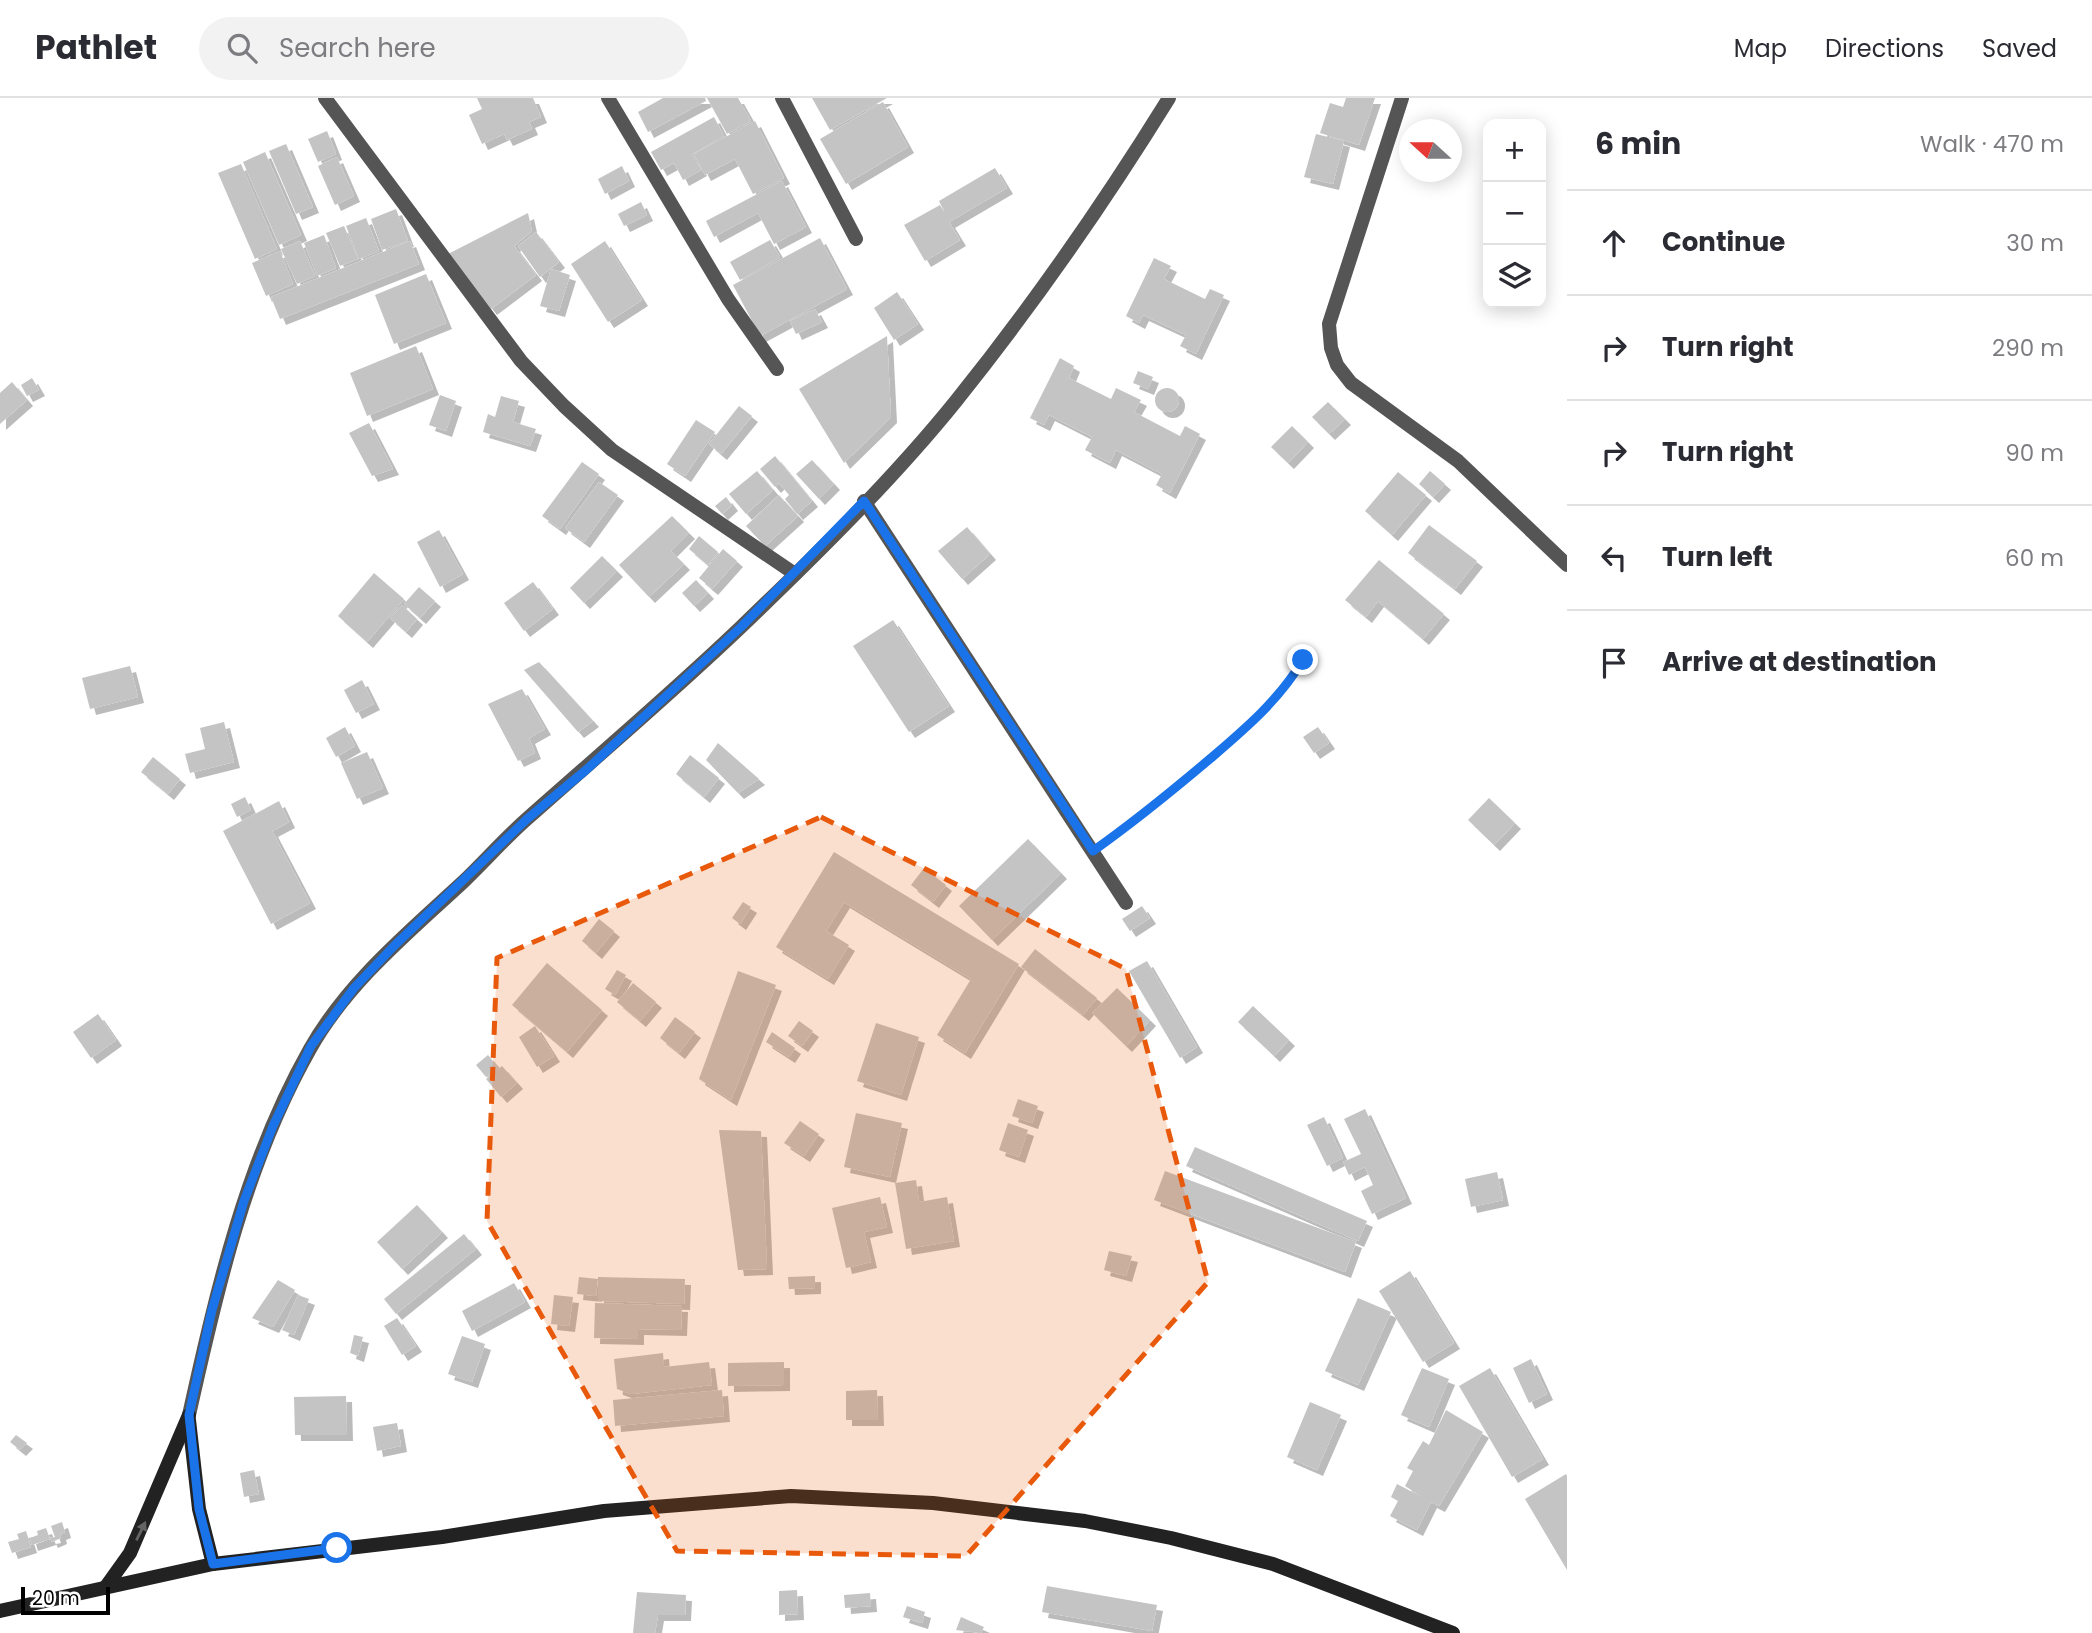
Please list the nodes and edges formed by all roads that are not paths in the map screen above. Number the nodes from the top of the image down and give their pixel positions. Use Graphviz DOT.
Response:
graph roads {
  1 [pos="325,98"];
  2 [pos="608,98"];
  3 [pos="782,98"];
  4 [pos="1169,98"];
  5 [pos="1402,98"];
  6 [pos="856,239"];
  7 [pos="777,369"];
  8 [pos="864,501"];
  9 [pos="1567,565"];
  10 [pos="795,574"];
  11 [pos="1126,903"];
  12 [pos="189,1415"];
  13 [pos="213,1564"];
  14 [pos="105,1588"];
  15 [pos="0,1611"];
  16 [pos="1453,1633"];
  1 -- 10 [label="street"];
  2 -- 7 [label="street"];
  3 -- 6 [label="street"];
  4 -- 8 [label="street"];
  5 -- 9 [label="street"];
  8 -- 10 [label="street"];
  8 -- 11 [label="street"];
  10 -- 12 [label="street"];
  12 -- 13 [label="main road"];
  14 -- 12 [label="main road, one-way"];
  13 -- 14 [label="main road"];
  13 -- 16 [label="main road"];
  14 -- 15 [label="main road"];
}
